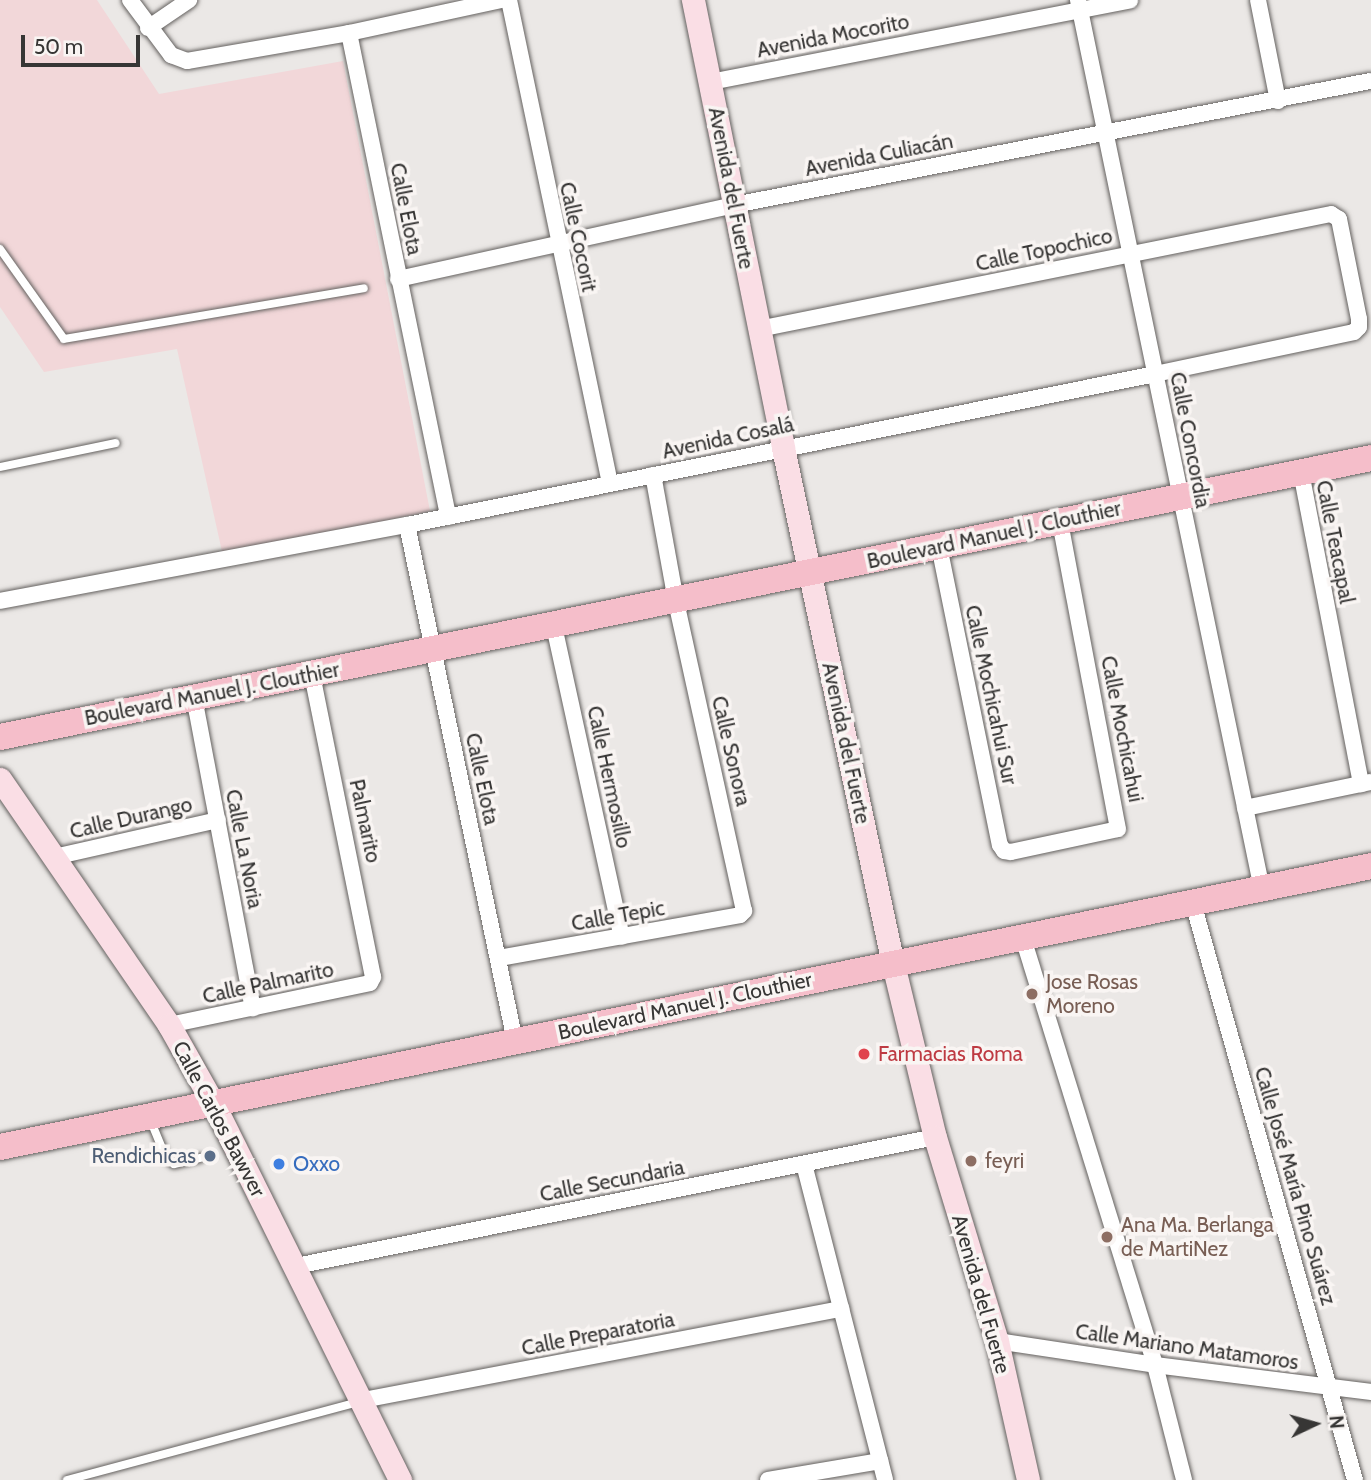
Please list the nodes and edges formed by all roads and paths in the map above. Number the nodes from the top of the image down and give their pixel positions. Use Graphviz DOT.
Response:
graph roads {
  1 [pos="130,0"];
  2 [pos="189,0"];
  3 [pos="501,0"];
  4 [pos="509,0"];
  5 [pos="693,0"];
  6 [pos="1130,0"];
  7 [pos="1258,0"];
  8 [pos="1079,4"];
  9 [pos="148,27"];
  10 [pos="349,33"];
  11 [pos="1370,81"];
  12 [pos="710,82"];
  13 [pos="1278,101"];
  14 [pos="1105,133"];
  15 [pos="734,205"];
  16 [pos="558,243"];
  17 [pos="0,249"];
  18 [pos="1130,254"];
  19 [pos="398,279"];
  20 [pos="364,288"];
  21 [pos="1359,327"];
  22 [pos="760,329"];
  23 [pos="1155,374"];
  24 [pos="116,443"];
  25 [pos="782,448"];
  26 [pos="1371,458"];
  27 [pos="0,467"];
  28 [pos="1301,472"];
  29 [pos="653,475"];
  30 [pos="610,482"];
  31 [pos="1179,498"];
  32 [pos="448,517"];
  33 [pos="1060,522"];
  34 [pos="407,525"];
  35 [pos="939,547"];
  36 [pos="810,573"];
  37 [pos="103,584"];
  38 [pos="0,601"];
  39 [pos="676,601"];
  40 [pos="0,611"];
  41 [pos="554,626"];
  42 [pos="433,650"];
  43 [pos="312,674"];
  44 [pos="194,697"];
  45 [pos="0,737"];
  46 [pos="0,779"];
  47 [pos="1366,783"];
  48 [pos="1245,808"];
  49 [pos="218,820"];
  50 [pos="1004,851"];
  51 [pos="54,857"];
  52 [pos="1371,868"];
  53 [pos="1262,889"];
  54 [pos="1193,903"];
  55 [pos="744,911"];
  56 [pos="622,937"];
  57 [pos="1023,937"];
  58 [pos="499,958"];
  59 [pos="893,964"];
  60 [pos="373,977"];
  61 [pos="253,1008"];
  62 [pos="169,1025"];
  63 [pos="515,1041"];
  64 [pos="213,1103"];
  65 [pos="149,1116"];
  66 [pos="935,1137"];
  67 [pos="0,1147"];
  68 [pos="200,1158"];
  69 [pos="804,1164"];
  70 [pos="296,1266"];
  71 [pos="841,1309"];
  72 [pos="997,1341"];
  73 [pos="1154,1366"];
  74 [pos="1330,1387"];
  75 [pos="1371,1392"];
  76 [pos="363,1401"];
  77 [pos="880,1461"];
  78 [pos="67,1480"];
  79 [pos="400,1480"];
  80 [pos="768,1480"];
  81 [pos="885,1480"];
  82 [pos="1028,1480"];
  83 [pos="1184,1480"];
  84 [pos="1355,1480"];
  1 -- 9 [label="street"];
  2 -- 9 [label="street"];
  3 -- 10 [label="street"];
  4 -- 16 [label="street, Calle Cocorit"];
  5 -- 12 [label="street, Avenida del Fuerte"];
  6 -- 8 [label="street, Avenida Mocorito"];
  7 -- 13 [label="street"];
  8 -- 12 [label="street, Avenida Mocorito"];
  8 -- 14 [label="street, Calle Concordia"];
  9 -- 10 [label="street"];
  10 -- 19 [label="street, Calle Elota"];
  11 -- 13 [label="street, Avenida Culiacán"];
  12 -- 15 [label="street, Avenida del Fuerte"];
  13 -- 14 [label="street, Avenida Culiacán"];
  14 -- 15 [label="street, Avenida Culiacán"];
  14 -- 18 [label="street, Calle Concordia"];
  15 -- 16 [label="street, Avenida Culiacán"];
  15 -- 22 [label="street, Avenida del Fuerte"];
  16 -- 19 [label="street, Avenida Culiacán"];
  16 -- 30 [label="street, Calle Cocorit"];
  17 -- 20 [label="lane"];
  18 -- 21 [label="street, Calle Topochico"];
  18 -- 22 [label="street, Calle Topochico"];
  18 -- 23 [label="street, Calle Concordia"];
  19 -- 32 [label="street, Calle Elota"];
  21 -- 23 [label="street, Avenida Cosalá"];
  22 -- 25 [label="street, Avenida del Fuerte"];
  23 -- 25 [label="street, Avenida Cosalá"];
  23 -- 31 [label="street, Calle Concordia"];
  24 -- 27 [label="lane"];
  25 -- 29 [label="street, Avenida Cosalá"];
  25 -- 36 [label="street, Avenida del Fuerte"];
  26 -- 28 [label="main road, Boulevard Manuel J. Clouthier"];
  28 -- 31 [label="main road, Boulevard Manuel J. Clouthier"];
  28 -- 47 [label="street, Calle Teacapal"];
  29 -- 30 [label="street, Avenida Cosalá"];
  29 -- 39 [label="street, Calle Sonora"];
  30 -- 32 [label="street, Avenida Cosalá"];
  31 -- 33 [label="main road, Boulevard Manuel J. Clouthier"];
  31 -- 48 [label="street, Calle Concordia"];
  32 -- 34 [label="street, Avenida Cosalá"];
  33 -- 35 [label="main road, Boulevard Manuel J. Clouthier"];
  33 -- 50 [label="street, Calle Mochicahui"];
  34 -- 37 [label="street, Avenida Cosalá"];
  34 -- 42 [label="street, Calle Elota"];
  35 -- 36 [label="main road, Boulevard Manuel J. Clouthier"];
  35 -- 50 [label="street, Calle Mochicahui Sur"];
  36 -- 39 [label="main road, Boulevard Manuel J. Clouthier"];
  36 -- 59 [label="street, Avenida del Fuerte"];
  37 -- 38 [label="street, Avenida Cosalá"];
  37 -- 40 [label="street, Avenida Cosalá"];
  39 -- 41 [label="main road, Boulevard Manuel J. Clouthier"];
  39 -- 55 [label="street, Calle Sonora"];
  41 -- 42 [label="main road, Boulevard Manuel J. Clouthier"];
  41 -- 56 [label="street, Calle Hermosillo"];
  42 -- 43 [label="main road, Boulevard Manuel J. Clouthier"];
  42 -- 58 [label="street, Calle Elota"];
  43 -- 44 [label="main road, Boulevard Manuel J. Clouthier"];
  43 -- 60 [label="street, Palmarito"];
  44 -- 45 [label="main road, Boulevard Manuel J. Clouthier"];
  44 -- 49 [label="street, Calle La Noria"];
  46 -- 51 [label="street, Calle Carlos Bawver"];
  47 -- 48 [label="street"];
  48 -- 53 [label="street, Calle Concordia"];
  49 -- 51 [label="street, Calle Durango"];
  49 -- 61 [label="street, Calle La Noria"];
  51 -- 62 [label="street, Calle Carlos Bawver"];
  52 -- 53 [label="main road, Boulevard Manuel J. Clouthier"];
  53 -- 54 [label="main road, Boulevard Manuel J. Clouthier"];
  54 -- 57 [label="main road, Boulevard Manuel J. Clouthier"];
  54 -- 74 [label="street, Calle José María Pino Suárez"];
  55 -- 56 [label="street, Calle Tepic"];
  56 -- 58 [label="street, Calle Tepic"];
  57 -- 59 [label="main road, Boulevard Manuel J. Clouthier"];
  57 -- 73 [label="street"];
  58 -- 63 [label="street, Calle Elota"];
  59 -- 63 [label="main road, Boulevard Manuel J. Clouthier"];
  59 -- 66 [label="street, Avenida del Fuerte"];
  60 -- 61 [label="street, Calle Palmarito"];
  61 -- 62 [label="street, Calle Palmarito"];
  62 -- 64 [label="street, Calle Carlos Bawver"];
  63 -- 64 [label="main road, Boulevard Manuel J. Clouthier"];
  64 -- 65 [label="main road, Boulevard Manuel J. Clouthier"];
  64 -- 70 [label="street, Calle Carlos Bawver"];
  65 -- 67 [label="main road, Boulevard Manuel J. Clouthier"];
  65 -- 68 [label="lane"];
  66 -- 69 [label="street, Calle Secundaria"];
  66 -- 72 [label="street, Avenida del Fuerte"];
  69 -- 70 [label="street, Calle Secundaria"];
  69 -- 71 [label="street"];
  70 -- 76 [label="street, Calle Carlos Bawver"];
  71 -- 76 [label="street, Calle Preparatoria"];
  71 -- 77 [label="street"];
  72 -- 73 [label="street, Calle Mariano Matamoros"];
  72 -- 82 [label="street, Avenida del Fuerte"];
  73 -- 74 [label="street, Calle Mariano Matamoros"];
  73 -- 83 [label="street"];
  74 -- 75 [label="street, Calle Mariano Matamoros"];
  74 -- 84 [label="street, Calle José María Pino Suárez"];
  76 -- 78 [label="lane"];
  76 -- 79 [label="street, Calle Carlos Bawver"];
  77 -- 80 [label="street"];
  77 -- 81 [label="street"];
}
